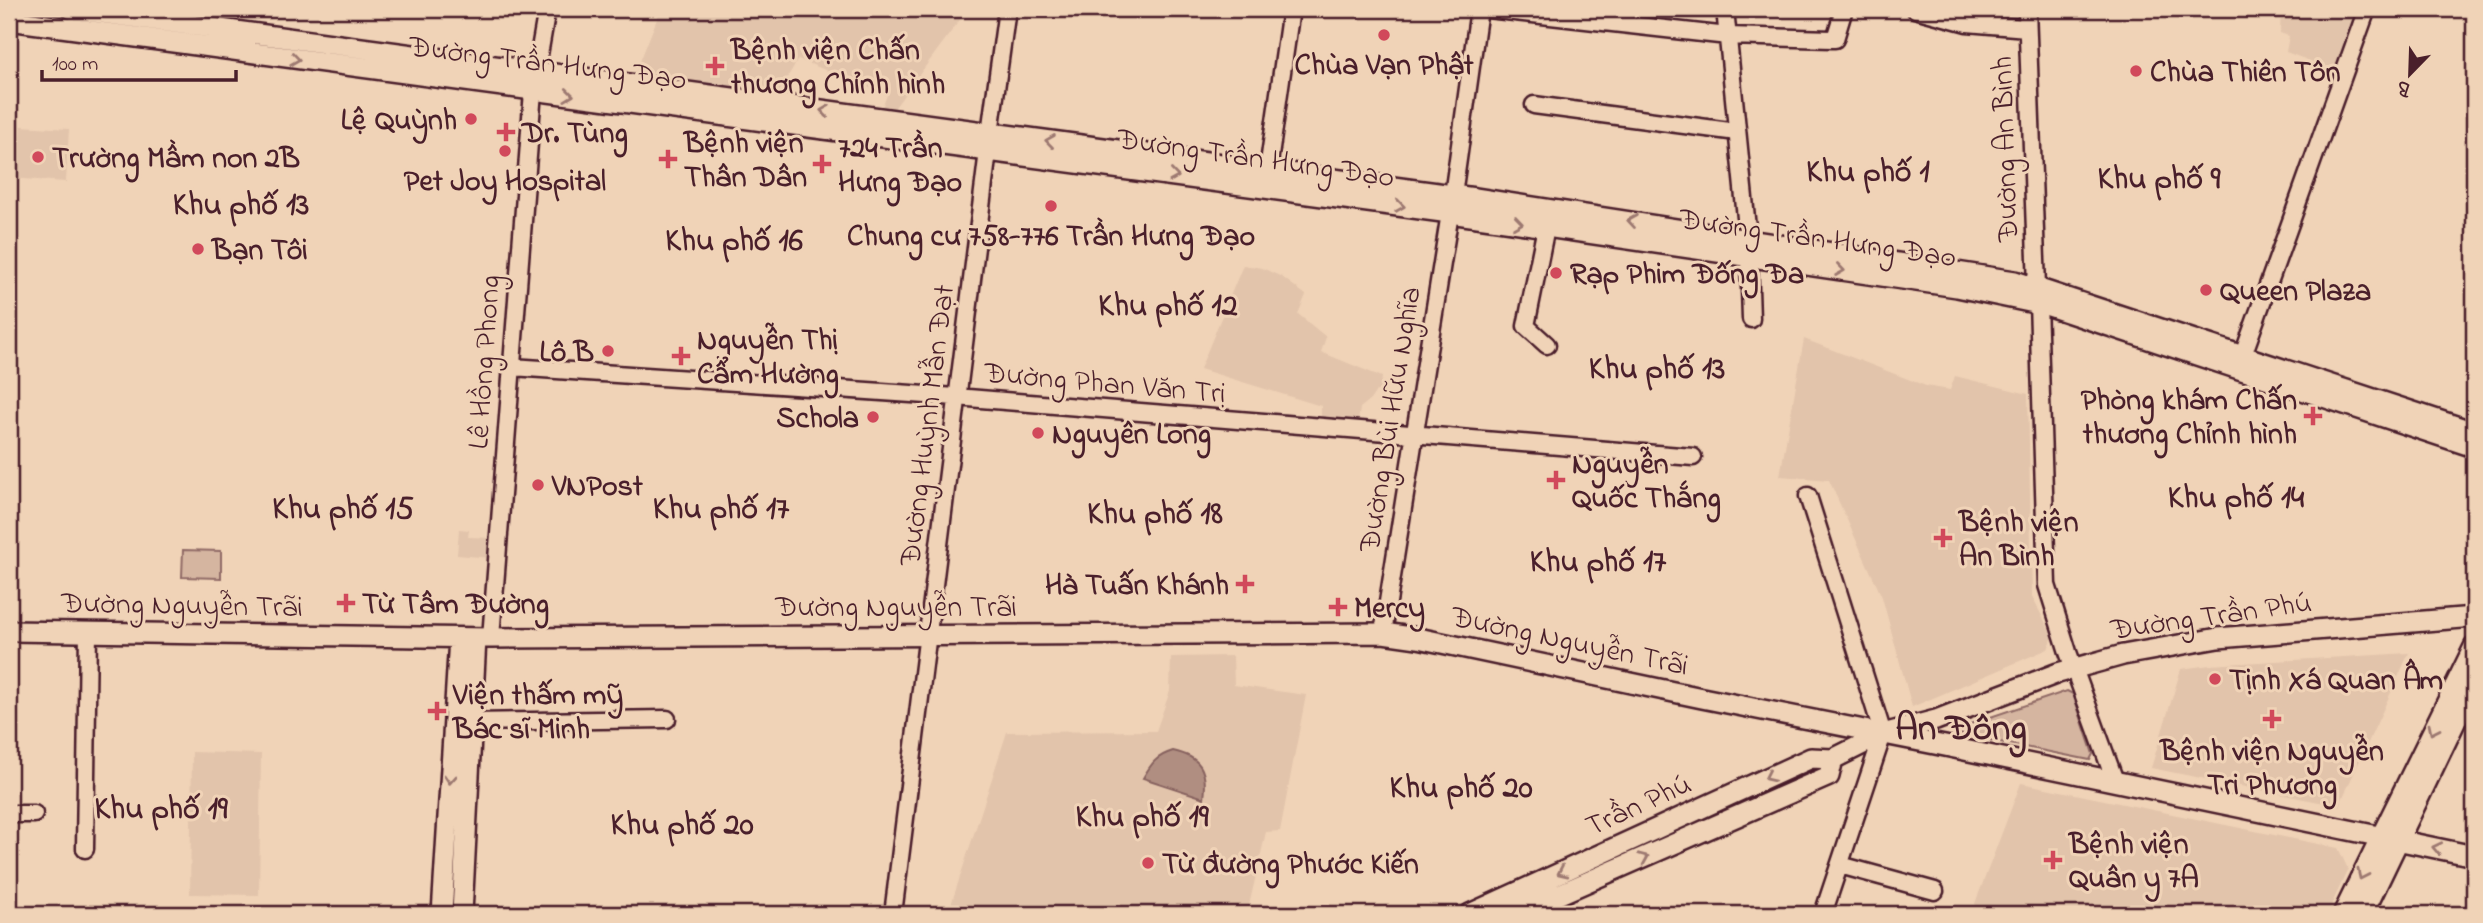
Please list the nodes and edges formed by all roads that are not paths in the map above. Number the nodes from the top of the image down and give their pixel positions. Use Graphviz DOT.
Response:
graph roads {
  1 [pos="72,9"];
  2 [pos="547,9"];
  3 [pos="1007,9"];
  4 [pos="1291,9"];
  5 [pos="1479,9"];
  6 [pos="1487,9"];
  7 [pos="1725,9"];
  8 [pos="1844,9"];
  9 [pos="1915,9"];
  10 [pos="2027,9"];
  11 [pos="2367,9"];
  12 [pos="1541,12"];
  13 [pos="9,20"];
  14 [pos="2027,28"];
  15 [pos="1728,36"];
  16 [pos="225,40"];
  17 [pos="534,82"];
  18 [pos="1534,105"];
  19 [pos="1737,132"];
  20 [pos="989,142"];
  21 [pos="1267,179"];
  22 [pos="1452,204"];
  23 [pos="1546,227"];
  24 [pos="1749,248"];
  25 [pos="2038,295"];
  26 [pos="1751,319"];
  27 [pos="1547,345"];
  28 [pos="2241,362"];
  29 [pos="512,368"];
  30 [pos="956,397"];
  31 [pos="2474,432"];
  32 [pos="1415,435"];
  33 [pos="2474,447"];
  34 [pos="1693,457"];
  35 [pos="1808,496"];
  36 [pos="2474,617"];
  37 [pos="9,631"];
  38 [pos="89,632"];
  39 [pos="1383,633"];
  40 [pos="929,636"];
  41 [pos="476,638"];
  42 [pos="2474,647"];
  43 [pos="2074,668"];
  44 [pos="2474,683"];
  45 [pos="667,719"];
  46 [pos="472,722"];
  47 [pos="1883,734"];
  48 [pos="2115,781"];
  49 [pos="9,814"];
  50 [pos="34,814"];
  51 [pos="2390,838"];
  52 [pos="85,849"];
  53 [pos="2474,856"];
  54 [pos="1840,865"];
  55 [pos="1935,891"];
  56 [pos="1519,905"];
  57 [pos="442,914"];
  58 [pos="462,914"];
  59 [pos="893,914"];
  60 [pos="1470,914"];
  61 [pos="1823,914"];
  62 [pos="2343,914"];
  63 [pos="2363,914"];
  1 -- 16 [label="main road, Đường Trần Hưng Đạo"];
  2 -- 17 [label="street, Lê Hồng Phong"];
  3 -- 20 [label="street, Đường Huỳnh Mẫn Đạt"];
  4 -- 21 [label="street"];
  5 -- 22 [label="street, Đường Bùi Hữu Nghĩa"];
  6 -- 12 [label="street"];
  7 -- 15 [label="street"];
  8 -- 15 [label="street"];
  9 -- 14 [label="street"];
  10 -- 14 [label="street, Đường An Bình"];
  11 -- 28 [label="street"];
  12 -- 15 [label="street"];
  13 -- 16 [label="main road, Đường Trần Hưng Đạo"];
  14 -- 25 [label="street, Đường An Bình"];
  15 -- 19 [label="street"];
  16 -- 17 [label="main road, Đường Trần Hưng Đạo"];
  17 -- 20 [label="main road, Đường Trần Hưng Đạo"];
  17 -- 29 [label="street, Lê Hồng Phong"];
  18 -- 19 [label="street"];
  19 -- 24 [label="street"];
  20 -- 21 [label="main road, Đường Trần Hưng Đạo"];
  20 -- 30 [label="street, Đường Huỳnh Mẫn Đạt"];
  21 -- 22 [label="main road, Đường Trần Hưng Đạo"];
  22 -- 23 [label="main road, Đường Trần Hưng Đạo, one-way"];
  24 -- 22 [label="main road, Đường Trần Hưng Đạo, one-way"];
  22 -- 32 [label="street, Đường Bùi Hữu Nghĩa"];
  23 -- 24 [label="main road, Đường Trần Hưng Đạo"];
  23 -- 27 [label="street"];
  24 -- 25 [label="main road, Đường Trần Hưng Đạo"];
  24 -- 26 [label="street"];
  25 -- 28 [label="main road, Đường Trần Hưng Đạo"];
  25 -- 43 [label="street, Đường An Bình"];
  28 -- 31 [label="main road, Đường Trần Hưng Đạo"];
  28 -- 33 [label="main road, Đường Trần Hưng Đạo"];
  29 -- 30 [label="street, Đường Phan Văn Trị"];
  29 -- 41 [label="street, Lê Hồng Phong"];
  30 -- 32 [label="street, Đường Phan Văn Trị"];
  30 -- 40 [label="street, Đường Huỳnh Mẫn Đạt"];
  32 -- 34 [label="street, Đường Phan Văn Trị"];
  32 -- 39 [label="street, Đường Bùi Hữu Nghĩa"];
  35 -- 47 [label="street"];
  36 -- 43 [label="main road, Đường Trần Phú"];
  37 -- 38 [label="main road, Đường Nguyễn Trãi"];
  38 -- 41 [label="main road, Đường Nguyễn Trãi"];
  38 -- 52 [label="street"];
  39 -- 40 [label="main road, Đường Nguyễn Trãi"];
  39 -- 47 [label="main road, Đường Nguyễn Trãi"];
  40 -- 41 [label="main road, Đường Nguyễn Trãi"];
  40 -- 59 [label="street, Đường Huỳnh Mẫn Đạt"];
  41 -- 46 [label="main road, Lê Hồng Phong"];
  41 -- 57 [label="main road, Lê Hồng Phong, one-way"];
  42 -- 51 [label="main road, one-way"];
  43 -- 47 [label="main road, Đường Trần Phú"];
  43 -- 48 [label="street, Đường An Bình"];
  44 -- 51 [label="main road"];
  45 -- 46 [label="street"];
  46 -- 58 [label="main road, Lê Hồng Phong"];
  47 -- 48 [label="main road, Đường Nguyễn Trãi"];
  47 -- 54 [label="street"];
  47 -- 56 [label="main road, Trần Phú"];
  48 -- 51 [label="main road, Đường Nguyễn Trãi"];
  49 -- 50 [label="street"];
  53 -- 51 [label="main road, Đường Nguyễn Trãi, one-way"];
  51 -- 62 [label="main road, one-way"];
  51 -- 63 [label="main road"];
  54 -- 55 [label="street"];
  54 -- 61 [label="street"];
  56 -- 60 [label="main road, Trần Phú"];
}
